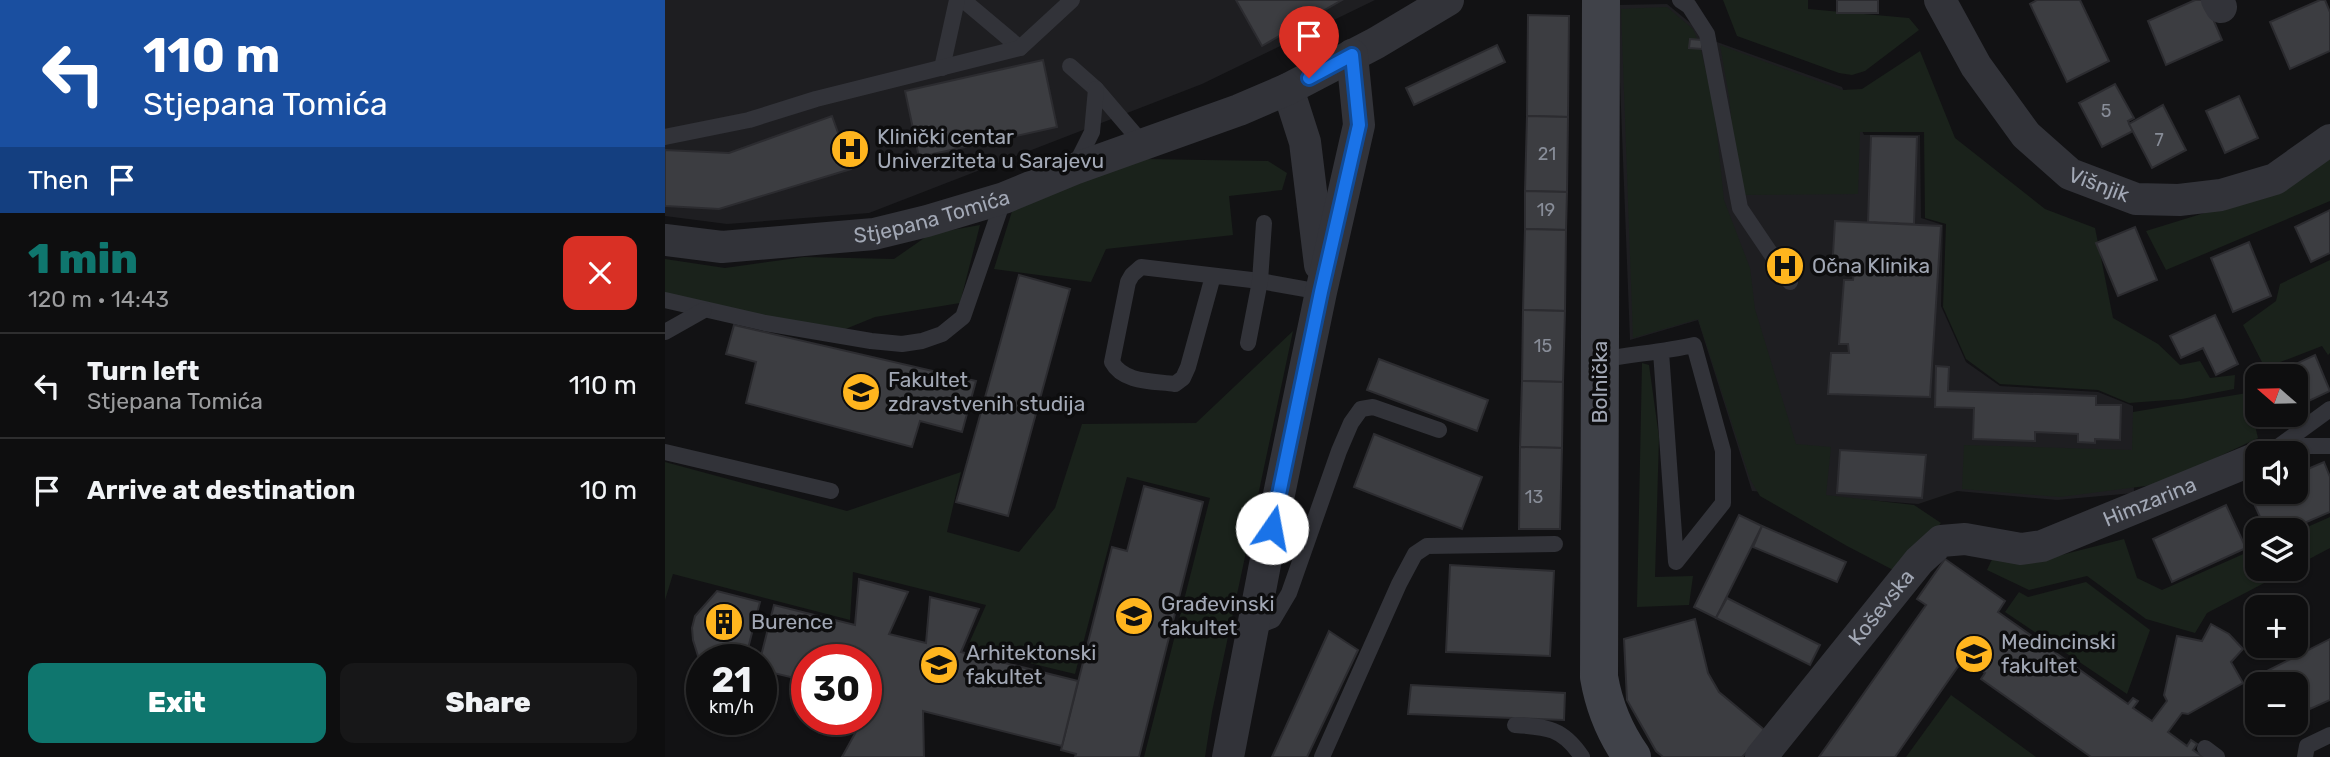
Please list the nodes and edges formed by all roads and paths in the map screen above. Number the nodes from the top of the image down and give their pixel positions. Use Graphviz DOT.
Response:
graph roads {
  1 [pos="957,0"];
  2 [pos="963,0"];
  3 [pos="1072,0"];
  4 [pos="1448,0"];
  5 [pos="1601,0"];
  6 [pos="1679,0"];
  7 [pos="1940,0"];
  8 [pos="1020,48"];
  9 [pos="1352,55"];
  10 [pos="1070,66"];
  11 [pos="942,68"];
  12 [pos="1096,89"];
  13 [pos="1288,89"];
  14 [pos="665,137"];
  15 [pos="2330,140"];
  16 [pos="1143,144"];
  17 [pos="1074,169"];
  18 [pos="1004,198"];
  19 [pos="1264,223"];
  20 [pos="665,240"];
  21 [pos="1213,276"];
  22 [pos="1260,281"];
  23 [pos="1790,282"];
  24 [pos="1322,289"];
  25 [pos="665,300"];
  26 [pos="704,310"];
  27 [pos="665,332"];
  28 [pos="1248,343"];
  29 [pos="1661,352"];
  30 [pos="1600,360"];
  31 [pos="2330,409"];
  32 [pos="1439,430"];
  33 [pos="2284,441"];
  34 [pos="2308,446"];
  35 [pos="2330,446"];
  36 [pos="665,452"];
  37 [pos="2245,463"];
  38 [pos="831,491"];
  39 [pos="1555,544"];
  40 [pos="2042,546"];
  41 [pos="1253,628"];
  42 [pos="1515,725"];
  43 [pos="2330,736"];
  44 [pos="1229,757"];
  45 [pos="1322,757"];
  46 [pos="1582,757"];
  47 [pos="1632,757"];
  48 [pos="1761,757"];
  49 [pos="2305,757"];
  1 -- 11 [label="lane"];
  2 -- 8 [label="lane"];
  3 -- 8 [label="lane"];
  4 -- 9 [label="street, Stjepana Tomića"];
  5 -- 30 [label="street, Bolnička"];
  6 -- 23 [label="lane"];
  7 -- 15 [label="street, Višnjik"];
  8 -- 11 [label="lane"];
  9 -- 13 [label="street, Stjepana Tomića"];
  9 -- 24 [label="street"];
  10 -- 12 [label="lane"];
  11 -- 14 [label="lane"];
  12 -- 16 [label="lane"];
  12 -- 17 [label="lane"];
  13 -- 16 [label="street, Stjepana Tomića"];
  13 -- 24 [label="street"];
  16 -- 17 [label="street, Stjepana Tomića"];
  17 -- 18 [label="street, Stjepana Tomića"];
  18 -- 20 [label="street, Stjepana Tomića"];
  18 -- 26 [label="lane"];
  19 -- 22 [label="lane"];
  21 -- 21 [label="lane"];
  21 -- 22 [label="lane"];
  22 -- 24 [label="lane"];
  22 -- 28 [label="lane"];
  24 -- 41 [label="street"];
  25 -- 26 [label="lane"];
  26 -- 27 [label="lane"];
  29 -- 29 [label="lane"];
  29 -- 30 [label="lane"];
  30 -- 47 [label="street, Bolnička"];
  31 -- 33 [label="lane, Himzarina"];
  32 -- 41 [label="lane"];
  34 -- 35 [label="lane"];
  36 -- 38 [label="lane"];
  37 -- 40 [label="street, Himzarina"];
  39 -- 45 [label="lane"];
  40 -- 48 [label="street, Koševska"];
  41 -- 44 [label="street"];
  42 -- 46 [label="lane"];
  43 -- 49 [label="lane"];
}
